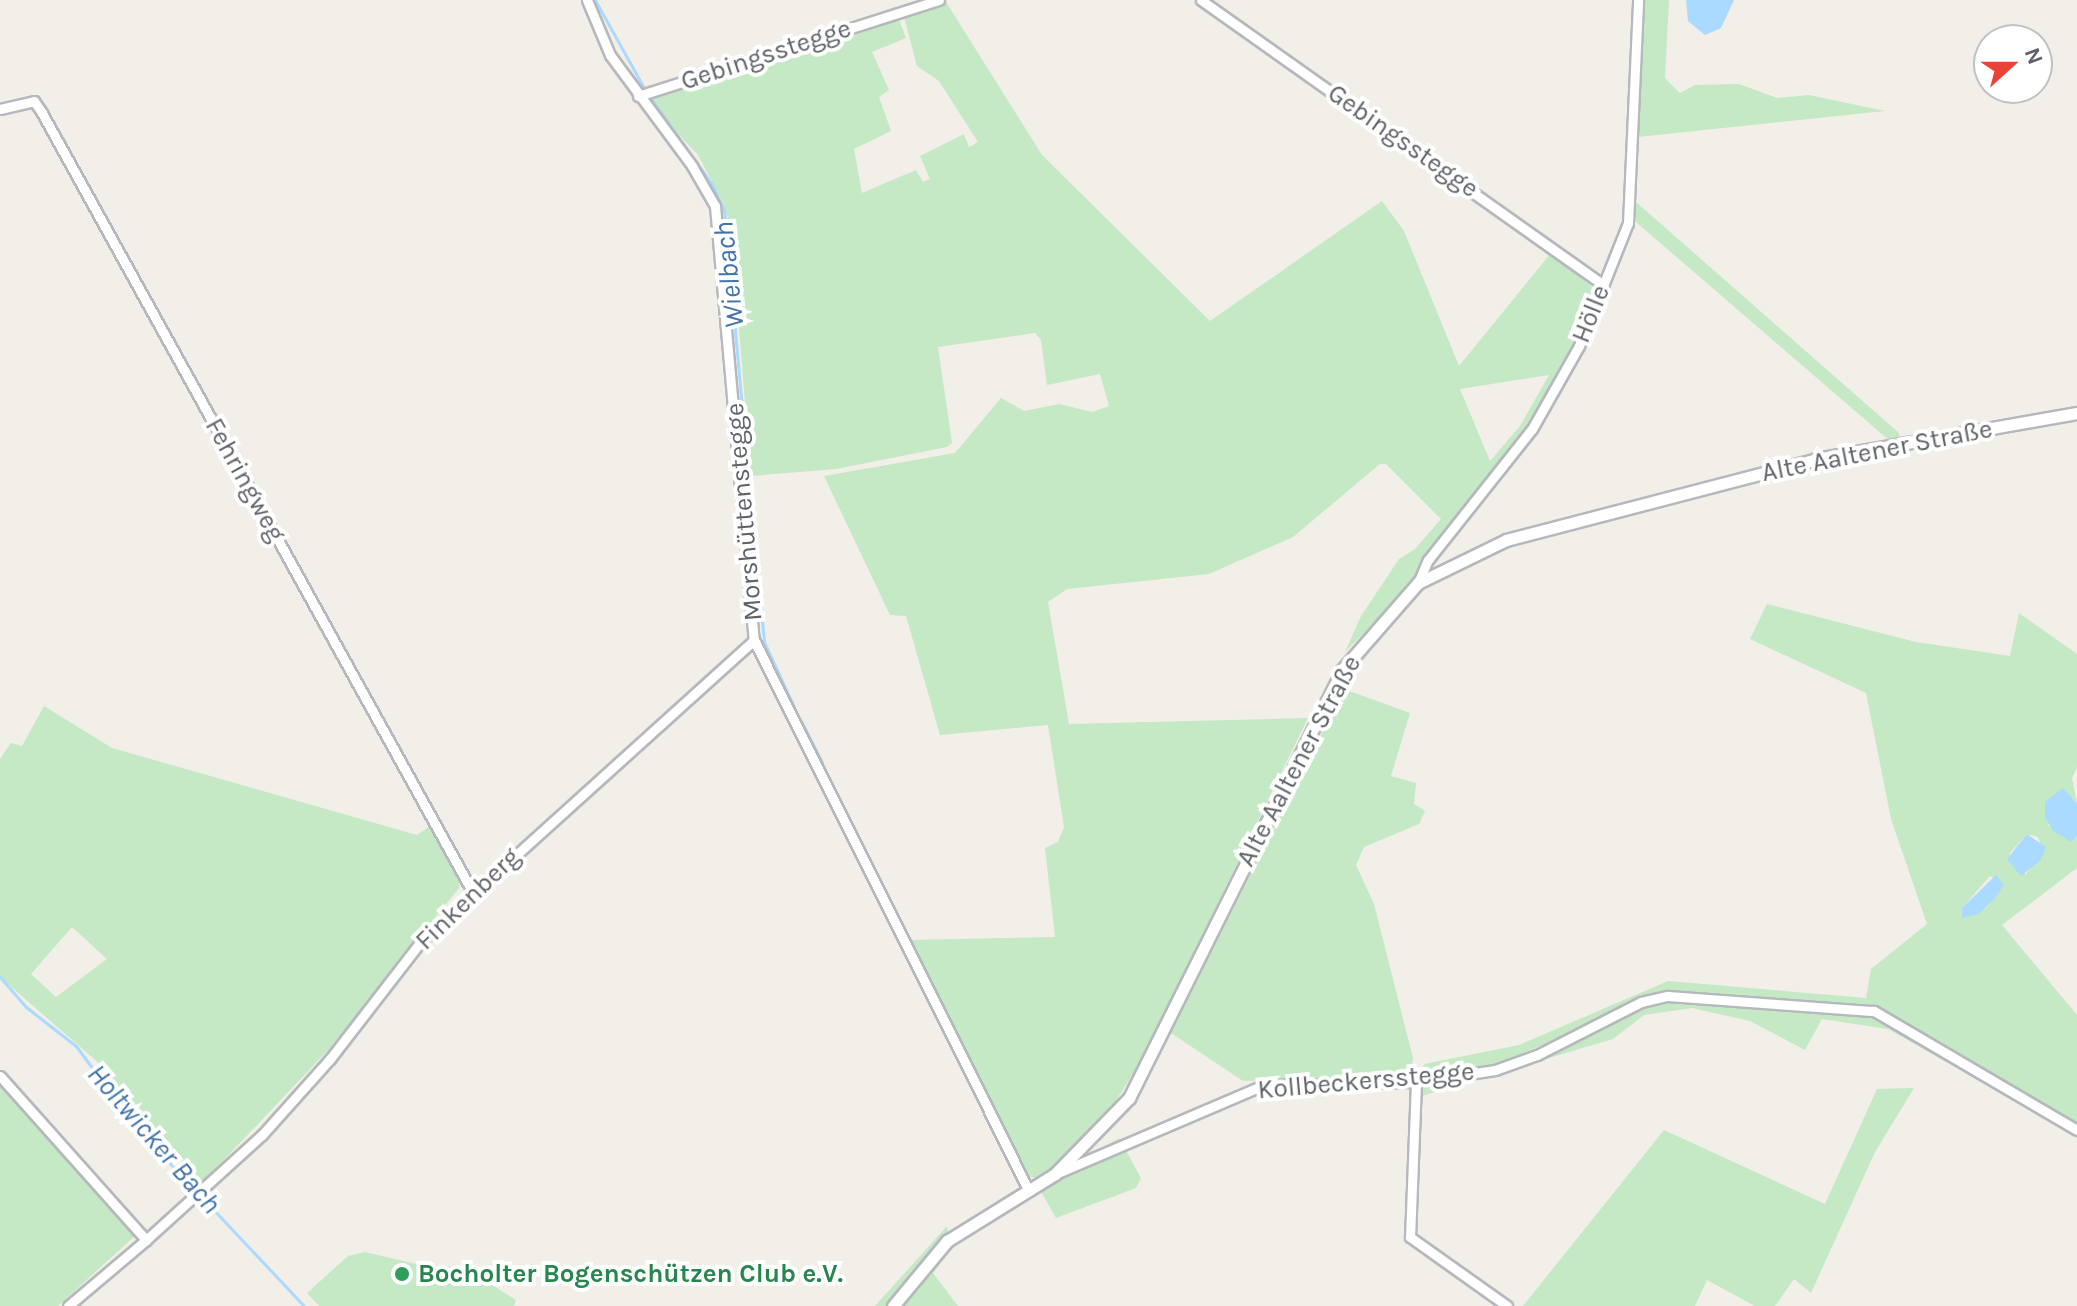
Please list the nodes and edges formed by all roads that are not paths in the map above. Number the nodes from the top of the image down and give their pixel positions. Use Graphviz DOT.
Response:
graph roads {
  1 [pos="587,0"];
  2 [pos="939,0"];
  3 [pos="1201,0"];
  4 [pos="1638,0"];
  5 [pos="638,96"];
  6 [pos="0,109"];
  7 [pos="1603,285"];
  8 [pos="2077,413"];
  9 [pos="1418,583"];
  10 [pos="754,640"];
  11 [pos="472,891"];
  12 [pos="0,1076"];
  13 [pos="1416,1082"];
  14 [pos="2077,1130"];
  15 [pos="1055,1174"];
  16 [pos="1029,1191"];
  17 [pos="146,1240"];
  18 [pos="68,1306"];
  19 [pos="893,1306"];
  20 [pos="1507,1306"];
  1 -- 5 [label="street, Morshüttenstegge"];
  2 -- 5 [label="street, Gebingsstegge"];
  3 -- 7 [label="street, Gebingsstegge"];
  4 -- 7 [label="street, Hölle"];
  5 -- 10 [label="street, Morshüttenstegge"];
  6 -- 11 [label="street, Fehringweg"];
  7 -- 9 [label="street, Hölle"];
  8 -- 9 [label="street, Alte Aaltener Straße"];
  9 -- 15 [label="street, Alte Aaltener Straße"];
  10 -- 11 [label="street, Finkenberg"];
  10 -- 16 [label="street, Morshüttenstegge"];
  11 -- 17 [label="street, Finkenberg"];
  12 -- 17 [label="street"];
  13 -- 14 [label="street, Kollbeckersstegge"];
  13 -- 15 [label="street, Kollbeckersstegge"];
  13 -- 20 [label="street"];
  15 -- 16 [label="street, Alte Aaltener Straße"];
  16 -- 19 [label="street, Alte Aaltener Straße"];
  17 -- 18 [label="street"];
}
